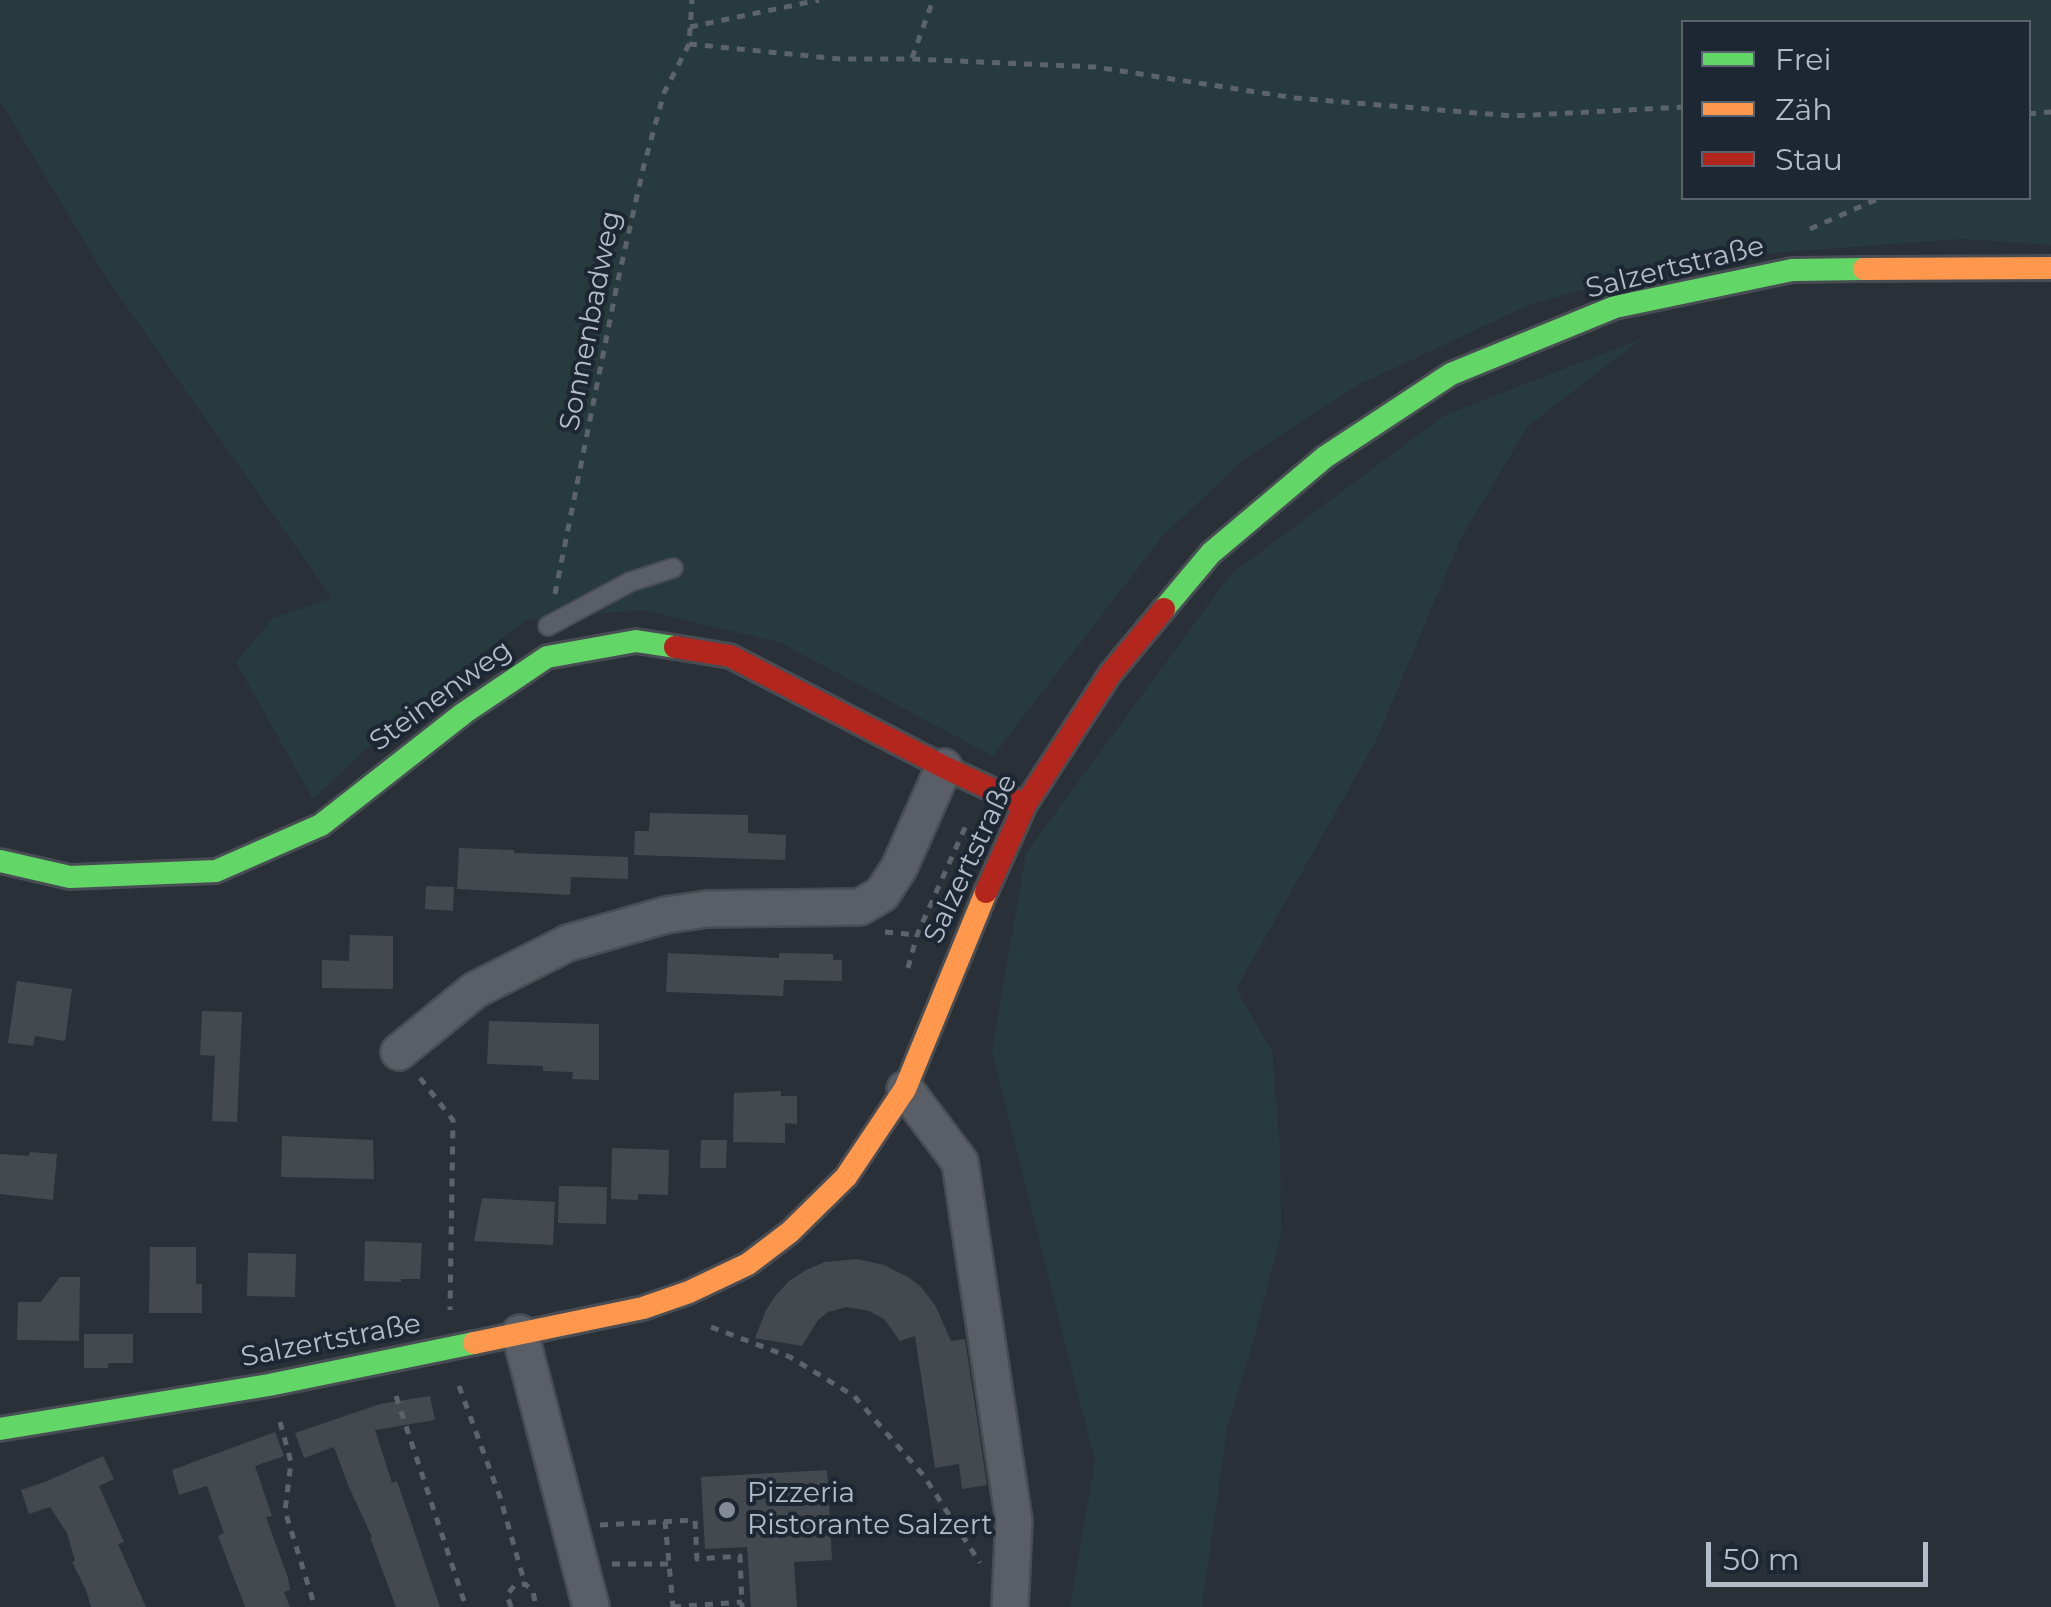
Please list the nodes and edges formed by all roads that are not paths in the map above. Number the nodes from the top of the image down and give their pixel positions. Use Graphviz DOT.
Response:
graph roads {
  1 [pos="2051,268"];
  2 [pos="673,568"];
  3 [pos="548,626"];
  4 [pos="944,766"];
  5 [pos="1025,804"];
  6 [pos="0,861"];
  7 [pos="399,1052"];
  8 [pos="905,1089"];
  9 [pos="520,1333"];
  10 [pos="0,1428"];
  11 [pos="590,1607"];
  12 [pos="1010,1607"];
  1 -- 5 [label="street, Salzertstraße"];
  2 -- 3 [label="lane"];
  4 -- 5 [label="street, Steinenweg"];
  4 -- 6 [label="street, Steinenweg"];
  4 -- 7 [label="street"];
  5 -- 8 [label="street, Salzertstraße"];
  8 -- 9 [label="street, Salzertstraße"];
  8 -- 12 [label="street"];
  9 -- 10 [label="street, Salzertstraße"];
  9 -- 11 [label="street"];
}
